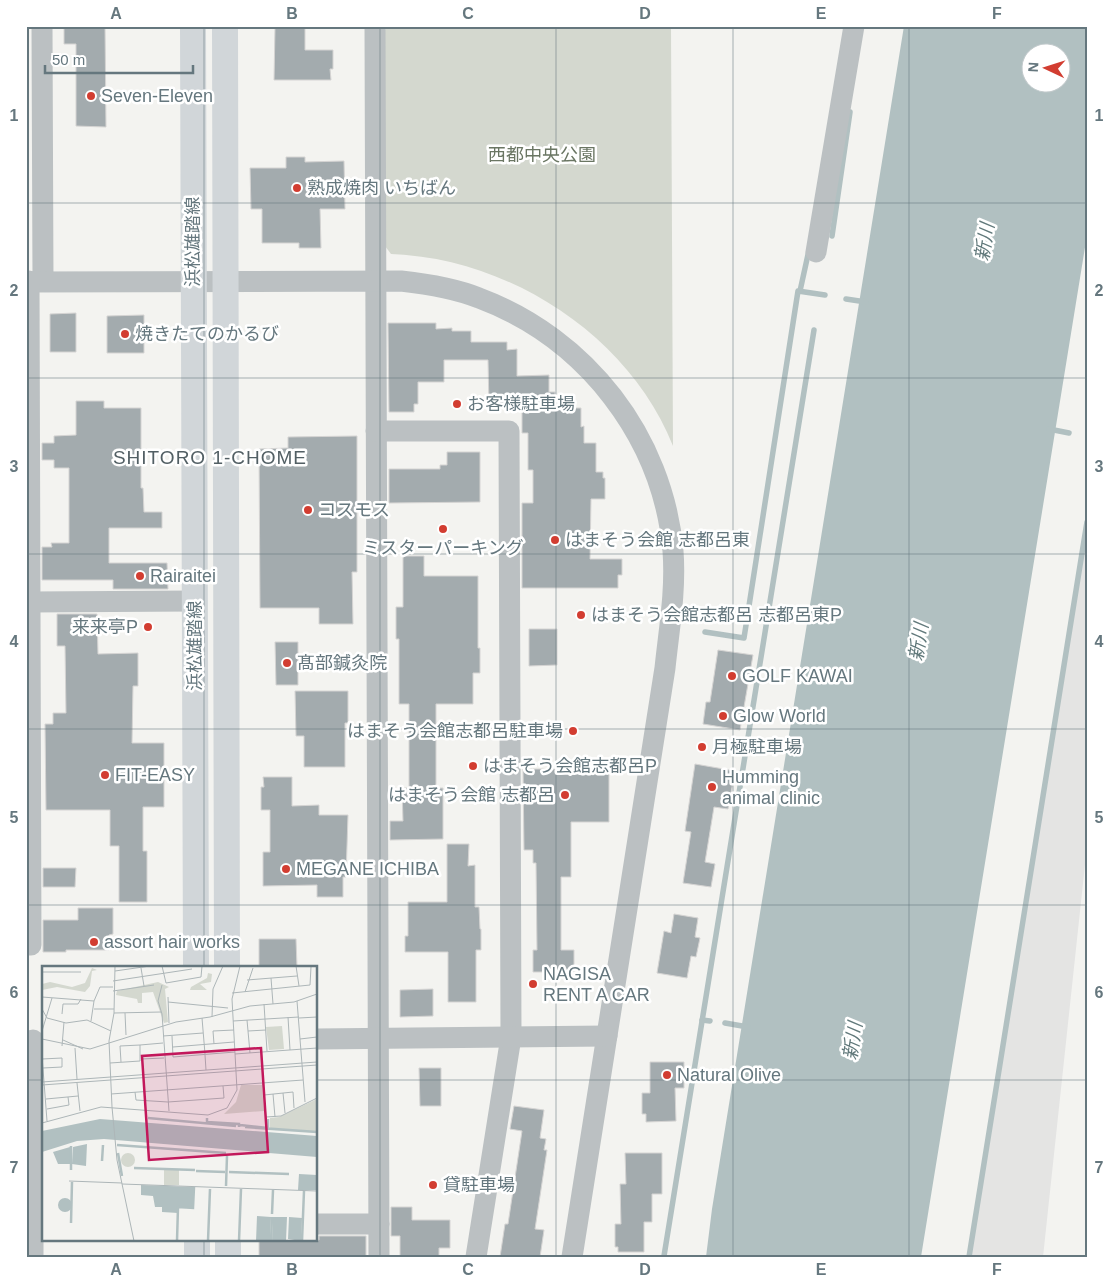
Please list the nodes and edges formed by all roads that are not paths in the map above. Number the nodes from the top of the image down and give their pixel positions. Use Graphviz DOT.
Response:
graph roads {
  1 [pos="42,26"];
  2 [pos="192,26"];
  3 [pos="225,26"];
  4 [pos="375,26"];
  5 [pos="854,26"];
  6 [pos="34,128"];
  7 [pos="816,252"];
  8 [pos="32,281"];
  9 [pos="193,281"];
  10 [pos="226,281"];
  11 [pos="376,281"];
  12 [pos="376,431"];
  13 [pos="194,601"];
  14 [pos="29,606"];
  15 [pos="26,945"];
  16 [pos="196,966"];
  17 [pos="227,966"];
  18 [pos="607,1036"];
  19 [pos="511,1037"];
  20 [pos="378,1038"];
  21 [pos="318,1039"];
  22 [pos="34,1040"];
  23 [pos="318,1224"];
  24 [pos="379,1224"];
  25 [pos="197,1240"];
  26 [pos="228,1240"];
  27 [pos="33,1257"];
  28 [pos="197,1257"];
  29 [pos="228,1257"];
  30 [pos="379,1257"];
  31 [pos="476,1257"];
  32 [pos="572,1257"];
  1 -- 6 [label="street"];
  2 -- 9 [label="main road, 浜松雄踏線"];
  3 -- 10 [label="main road, 浜松雄踏線"];
  4 -- 11 [label="street"];
  5 -- 7 [label="street"];
  6 -- 8 [label="street"];
  8 -- 9 [label="street"];
  8 -- 14 [label="street"];
  9 -- 10 [label="street"];
  9 -- 13 [label="main road, 浜松雄踏線"];
  10 -- 11 [label="street"];
  10 -- 17 [label="main road, 浜松雄踏線"];
  11 -- 12 [label="street"];
  11 -- 18 [label="street"];
  12 -- 19 [label="street"];
  12 -- 20 [label="street"];
  13 -- 14 [label="street"];
  13 -- 16 [label="main road, 浜松雄踏線"];
  14 -- 15 [label="street"];
  18 -- 19 [label="street"];
  18 -- 32 [label="street"];
  19 -- 20 [label="street"];
  19 -- 31 [label="street"];
  20 -- 21 [label="street"];
  20 -- 24 [label="street"];
  22 -- 27 [label="street"];
  23 -- 24 [label="street"];
  24 -- 30 [label="street"];
  25 -- 28 [label="main road"];
  26 -- 29 [label="main road"];
}
